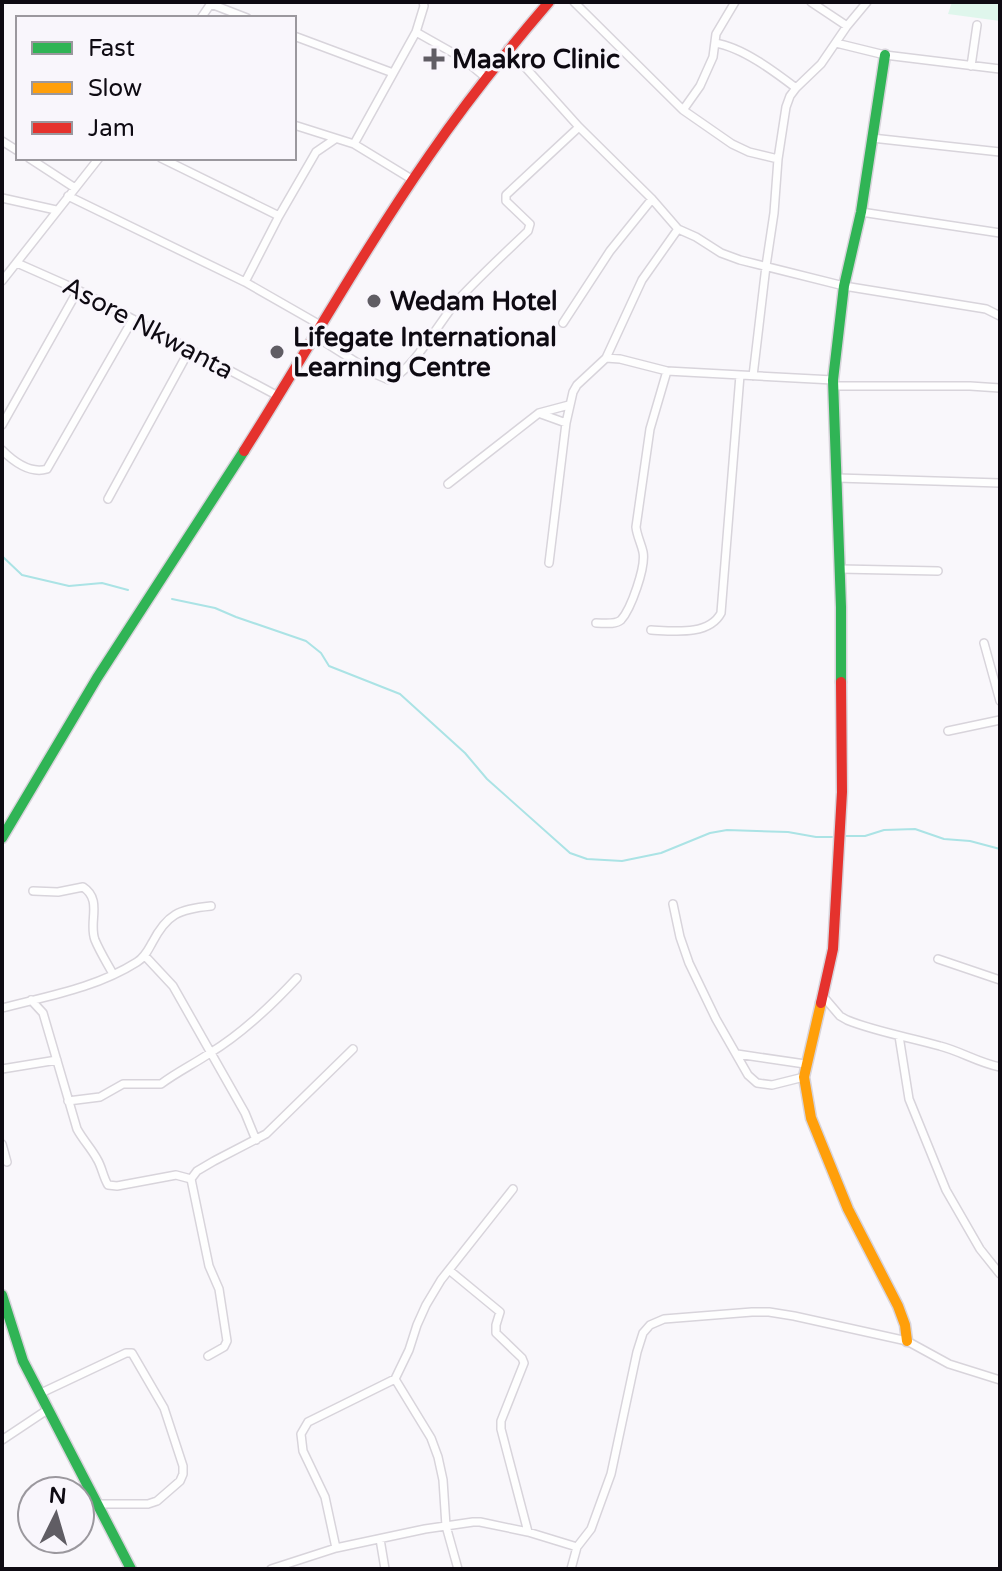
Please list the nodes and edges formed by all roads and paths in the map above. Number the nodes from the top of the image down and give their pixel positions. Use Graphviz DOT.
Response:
graph roads {
  1 [pos="423,2"];
  2 [pos="549,2"];
  3 [pos="574,2"];
  4 [pos="735,2"];
  5 [pos="811,2"];
  6 [pos="867,2"];
  7 [pos="211,3"];
  8 [pos="242,16"];
  9 [pos="977,25"];
  10 [pos="847,26"];
  11 [pos="416,32"];
  12 [pos="296,37"];
  13 [pos="715,43"];
  14 [pos="836,43"];
  15 [pos="508,48"];
  16 [pos="885,55"];
  17 [pos="971,66"];
  18 [pos="1000,69"];
  19 [pos="393,73"];
  20 [pos="485,77"];
  21 [pos="796,88"];
  22 [pos="683,110"];
  23 [pos="296,126"];
  24 [pos="579,127"];
  25 [pos="315,132"];
  26 [pos="872,138"];
  27 [pos="335,139"];
  28 [pos="354,144"];
  29 [pos="316,152"];
  30 [pos="1000,152"];
  31 [pos="778,159"];
  32 [pos="32,160"];
  33 [pos="97,160"];
  34 [pos="165,160"];
  35 [pos="413,180"];
  36 [pos="75,188"];
  37 [pos="68,196"];
  38 [pos="2,198"];
  39 [pos="652,199"];
  40 [pos="56,210"];
  41 [pos="861,212"];
  42 [pos="279,216"];
  43 [pos="678,229"];
  44 [pos="1000,233"];
  45 [pos="17,263"];
  46 [pos="766,266"];
  47 [pos="2,281"];
  48 [pos="245,282"];
  49 [pos="844,286"];
  50 [pos="78,290"];
  51 [pos="1000,316"];
  52 [pos="133,319"];
  53 [pos="563,323"];
  54 [pos="322,326"];
  55 [pos="315,336"];
  56 [pos="612,348"];
  57 [pos="190,349"];
  58 [pos="606,358"];
  59 [pos="620,359"];
  60 [pos="667,371"];
  61 [pos="740,375"];
  62 [pos="753,376"];
  63 [pos="833,383"];
  64 [pos="1000,388"];
  65 [pos="278,396"];
  66 [pos="569,405"];
  67 [pos="539,413"];
  68 [pos="566,423"];
  69 [pos="2,425"];
  70 [pos="2,450"];
  71 [pos="837,478"];
  72 [pos="1000,483"];
  73 [pos="448,484"];
  74 [pos="108,499"];
  75 [pos="549,563"];
  76 [pos="840,569"];
  77 [pos="938,571"];
  78 [pos="596,623"];
  79 [pos="651,630"];
  80 [pos="984,643"];
  81 [pos="1000,701"];
  82 [pos="1000,720"];
  83 [pos="948,731"];
  84 [pos="2,838"];
  85 [pos="33,891"];
  86 [pos="673,904"];
  87 [pos="211,906"];
  88 [pos="145,956"];
  89 [pos="938,959"];
  90 [pos="113,974"];
  91 [pos="297,978"];
  92 [pos="1000,980"];
  93 [pos="822,995"];
  94 [pos="31,1000"];
  95 [pos="2,1008"];
  96 [pos="899,1036"];
  97 [pos="353,1049"];
  98 [pos="212,1053"];
  99 [pos="737,1054"];
  100 [pos="57,1060"];
  101 [pos="805,1064"];
  102 [pos="1000,1067"];
  103 [pos="3,1068"];
  104 [pos="804,1077"];
  105 [pos="68,1101"];
  106 [pos="256,1140"];
  107 [pos="2,1144"];
  108 [pos="7,1162"];
  109 [pos="191,1179"];
  110 [pos="513,1189"];
  111 [pos="449,1270"];
  112 [pos="1000,1274"];
  113 [pos="2,1295"];
  114 [pos="907,1341"];
  115 [pos="208,1356"];
  116 [pos="395,1379"];
  117 [pos="1000,1380"];
  118 [pos="39,1394"];
  119 [pos="47,1410"];
  120 [pos="2,1440"];
  121 [pos="98,1504"];
  122 [pos="446,1526"];
  123 [pos="528,1532"];
  124 [pos="380,1539"];
  125 [pos="577,1547"];
  126 [pos="336,1548"];
  127 [pos="131,1569"];
  128 [pos="271,1569"];
  129 [pos="385,1569"];
  130 [pos="458,1569"];
  131 [pos="571,1569"];
  1 -- 11 [label="street"];
  2 -- 15 [label="street"];
  3 -- 22 [label="street"];
  4 -- 13 [label="street"];
  5 -- 10 [label="street"];
  6 -- 10 [label="street"];
  7 -- 8 [label="street"];
  9 -- 17 [label="street"];
  10 -- 14 [label="street"];
  11 -- 19 [label="street"];
  11 -- 20 [label="street"];
  12 -- 19 [label="street"];
  13 -- 21 [label="street"];
  13 -- 22 [label="street"];
  14 -- 16 [label="street"];
  14 -- 21 [label="street"];
  15 -- 20 [label="street"];
  15 -- 24 [label="street"];
  16 -- 17 [label="street"];
  16 -- 26 [label="street"];
  17 -- 18 [label="street"];
  19 -- 28 [label="street"];
  20 -- 35 [label="street"];
  21 -- 31 [label="street"];
  22 -- 31 [label="street"];
  23 -- 25 [label="street"];
  24 -- 39 [label="street"];
  24 -- 55 [label="street"];
  25 -- 27 [label="street"];
  25 -- 29 [label="street"];
  26 -- 30 [label="street"];
  26 -- 41 [label="street"];
  27 -- 28 [label="street"];
  27 -- 29 [label="street"];
  28 -- 35 [label="street"];
  29 -- 42 [label="street"];
  31 -- 46 [label="street"];
  32 -- 36 [label="street"];
  33 -- 36 [label="street"];
  34 -- 42 [label="street"];
  35 -- 54 [label="street"];
  36 -- 37 [label="street"];
  37 -- 40 [label="street"];
  37 -- 48 [label="street"];
  38 -- 40 [label="street"];
  39 -- 43 [label="street"];
  39 -- 53 [label="street"];
  40 -- 45 [label="street"];
  41 -- 44 [label="street"];
  41 -- 49 [label="street"];
  42 -- 48 [label="street"];
  43 -- 46 [label="street"];
  43 -- 56 [label="street"];
  45 -- 47 [label="street"];
  45 -- 50 [label="street, Asore Nkwanta"];
  46 -- 49 [label="street"];
  46 -- 62 [label="street"];
  48 -- 54 [label="street"];
  49 -- 51 [label="street"];
  49 -- 63 [label="street"];
  50 -- 52 [label="street, Asore Nkwanta"];
  50 -- 69 [label="street"];
  52 -- 57 [label="street, Asore Nkwanta"];
  52 -- 70 [label="street"];
  54 -- 55 [label="street"];
  55 -- 65 [label="street"];
  56 -- 58 [label="street"];
  56 -- 59 [label="street"];
  57 -- 65 [label="street, Asore Nkwanta"];
  57 -- 74 [label="street"];
  58 -- 59 [label="street"];
  58 -- 66 [label="street"];
  59 -- 60 [label="street"];
  60 -- 61 [label="street"];
  60 -- 78 [label="street"];
  61 -- 62 [label="street"];
  61 -- 79 [label="street"];
  62 -- 63 [label="street"];
  63 -- 64 [label="street"];
  63 -- 71 [label="street"];
  65 -- 84 [label="street"];
  66 -- 67 [label="street"];
  66 -- 68 [label="street"];
  67 -- 68 [label="street"];
  67 -- 73 [label="street"];
  68 -- 75 [label="street"];
  71 -- 72 [label="street"];
  71 -- 76 [label="street"];
  76 -- 77 [label="street"];
  76 -- 93 [label="street"];
  80 -- 81 [label="street"];
  82 -- 83 [label="street"];
  85 -- 90 [label="street"];
  86 -- 99 [label="street"];
  87 -- 88 [label="street"];
  88 -- 90 [label="street"];
  88 -- 98 [label="street"];
  89 -- 92 [label="street"];
  90 -- 94 [label="street"];
  91 -- 98 [label="street"];
  93 -- 96 [label="street"];
  93 -- 101 [label="street"];
  94 -- 95 [label="street"];
  94 -- 100 [label="street"];
  96 -- 102 [label="street"];
  96 -- 112 [label="street"];
  97 -- 106 [label="street"];
  98 -- 105 [label="street"];
  98 -- 106 [label="street"];
  99 -- 101 [label="street"];
  99 -- 104 [label="street"];
  100 -- 103 [label="street"];
  100 -- 105 [label="street"];
  101 -- 104 [label="street"];
  104 -- 114 [label="street"];
  105 -- 109 [label="street"];
  106 -- 109 [label="street"];
  107 -- 108 [label="street"];
  109 -- 115 [label="street"];
  110 -- 111 [label="street"];
  111 -- 116 [label="street"];
  111 -- 123 [label="street"];
  113 -- 118 [label="street"];
  114 -- 117 [label="street"];
  114 -- 125 [label="street"];
  116 -- 122 [label="street"];
  116 -- 126 [label="street"];
  118 -- 119 [label="street"];
  118 -- 121 [label="street"];
  119 -- 120 [label="street"];
  119 -- 121 [label="street"];
  121 -- 127 [label="street"];
  122 -- 123 [label="street"];
  122 -- 124 [label="street"];
  122 -- 130 [label="street"];
  123 -- 125 [label="street"];
  124 -- 126 [label="street"];
  124 -- 129 [label="street"];
  125 -- 131 [label="street"];
  126 -- 128 [label="street"];
}
